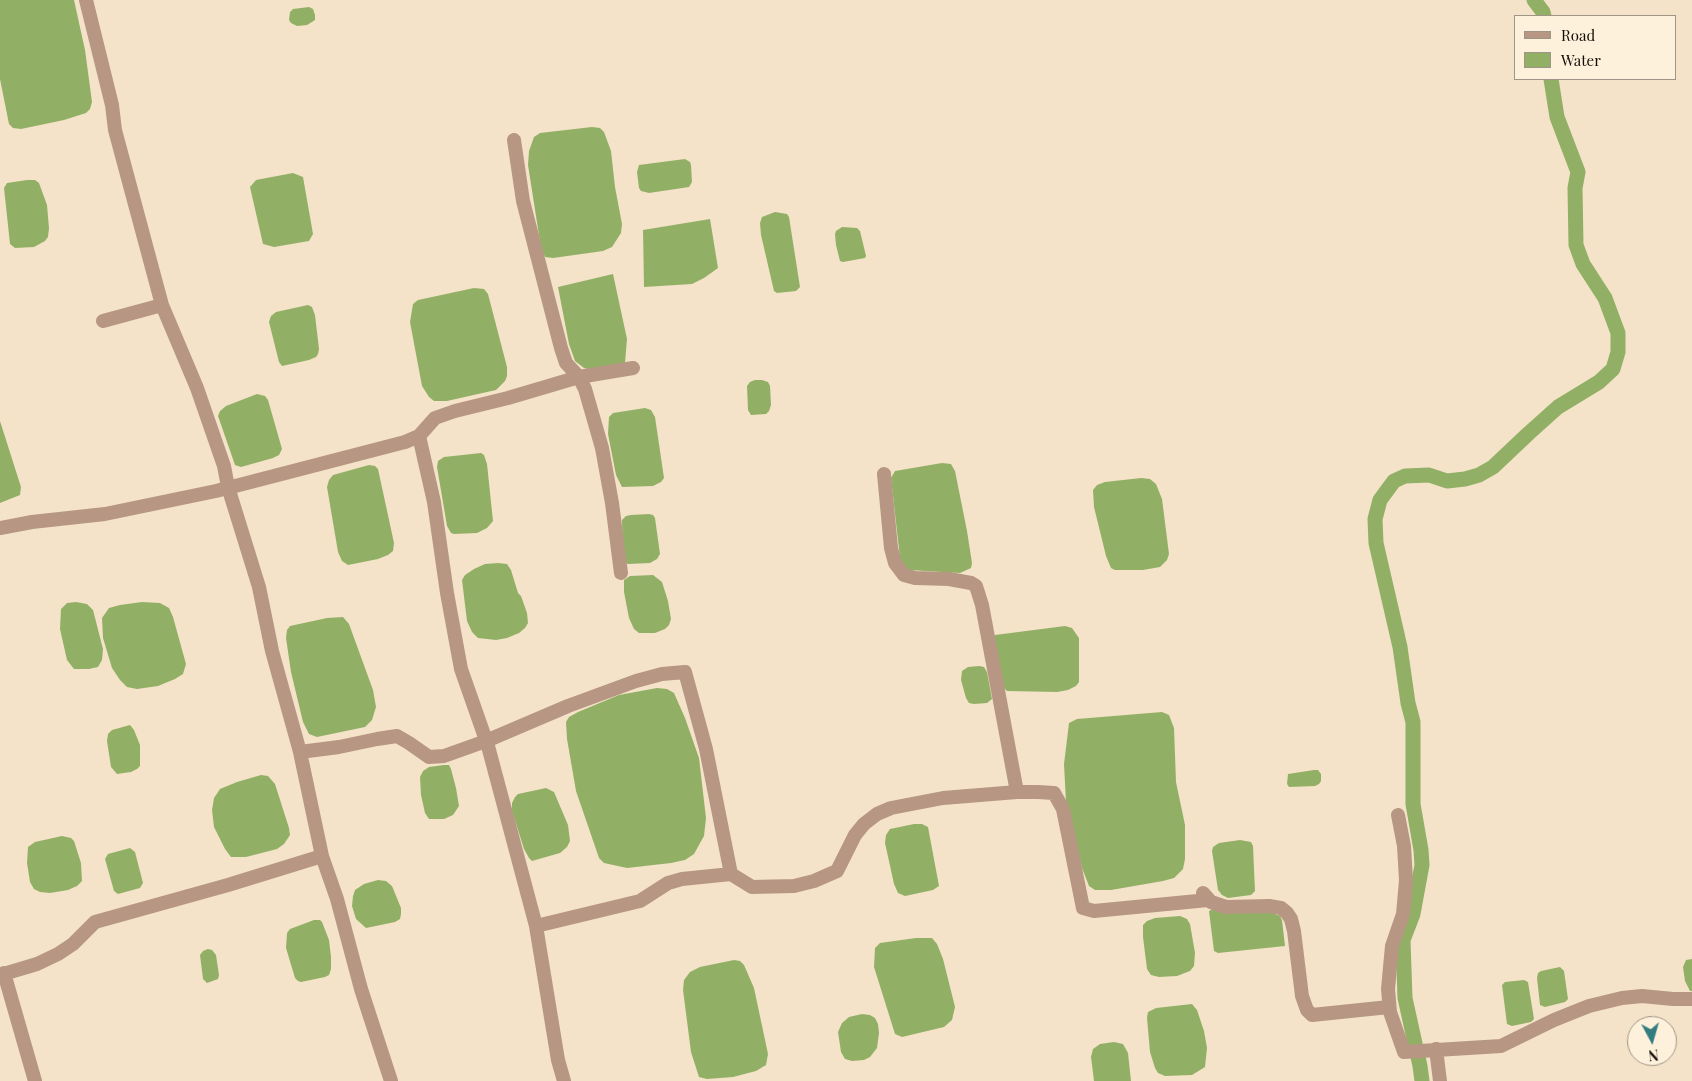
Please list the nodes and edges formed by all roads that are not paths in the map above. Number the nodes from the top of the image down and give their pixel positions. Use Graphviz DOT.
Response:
graph roads {
  1 [pos="86,0"];
  2 [pos="514,140"];
  3 [pos="162,305"];
  4 [pos="103,321"];
  5 [pos="633,368"];
  6 [pos="580,377"];
  7 [pos="419,436"];
  8 [pos="884,474"];
  9 [pos="228,487"];
  10 [pos="0,528"];
  11 [pos="621,572"];
  12 [pos="486,741"];
  13 [pos="300,752"];
  14 [pos="1017,792"];
  15 [pos="1398,815"];
  16 [pos="322,856"];
  17 [pos="731,874"];
  18 [pos="536,926"];
  19 [pos="2,974"];
  20 [pos="1692,999"];
  21 [pos="1390,1007"];
  22 [pos="1433,1049"];
  23 [pos="35,1081"];
  24 [pos="391,1081"];
  25 [pos="564,1081"];
  26 [pos="1440,1081"];
  1 -- 3 [label="street"];
  2 -- 6 [label="street"];
  3 -- 4 [label="street"];
  3 -- 9 [label="street"];
  5 -- 6 [label="street"];
  6 -- 7 [label="street"];
  6 -- 11 [label="street"];
  7 -- 9 [label="street"];
  7 -- 12 [label="street"];
  8 -- 14 [label="street"];
  9 -- 10 [label="street"];
  9 -- 13 [label="street"];
  12 -- 13 [label="street"];
  12 -- 17 [label="street"];
  12 -- 18 [label="street"];
  13 -- 16 [label="street"];
  14 -- 17 [label="street"];
  14 -- 21 [label="street"];
  15 -- 21 [label="street"];
  16 -- 19 [label="street"];
  16 -- 24 [label="street"];
  17 -- 18 [label="street"];
  18 -- 25 [label="street"];
  19 -- 23 [label="street"];
  20 -- 22 [label="street"];
  21 -- 22 [label="street"];
  22 -- 26 [label="street"];
}
